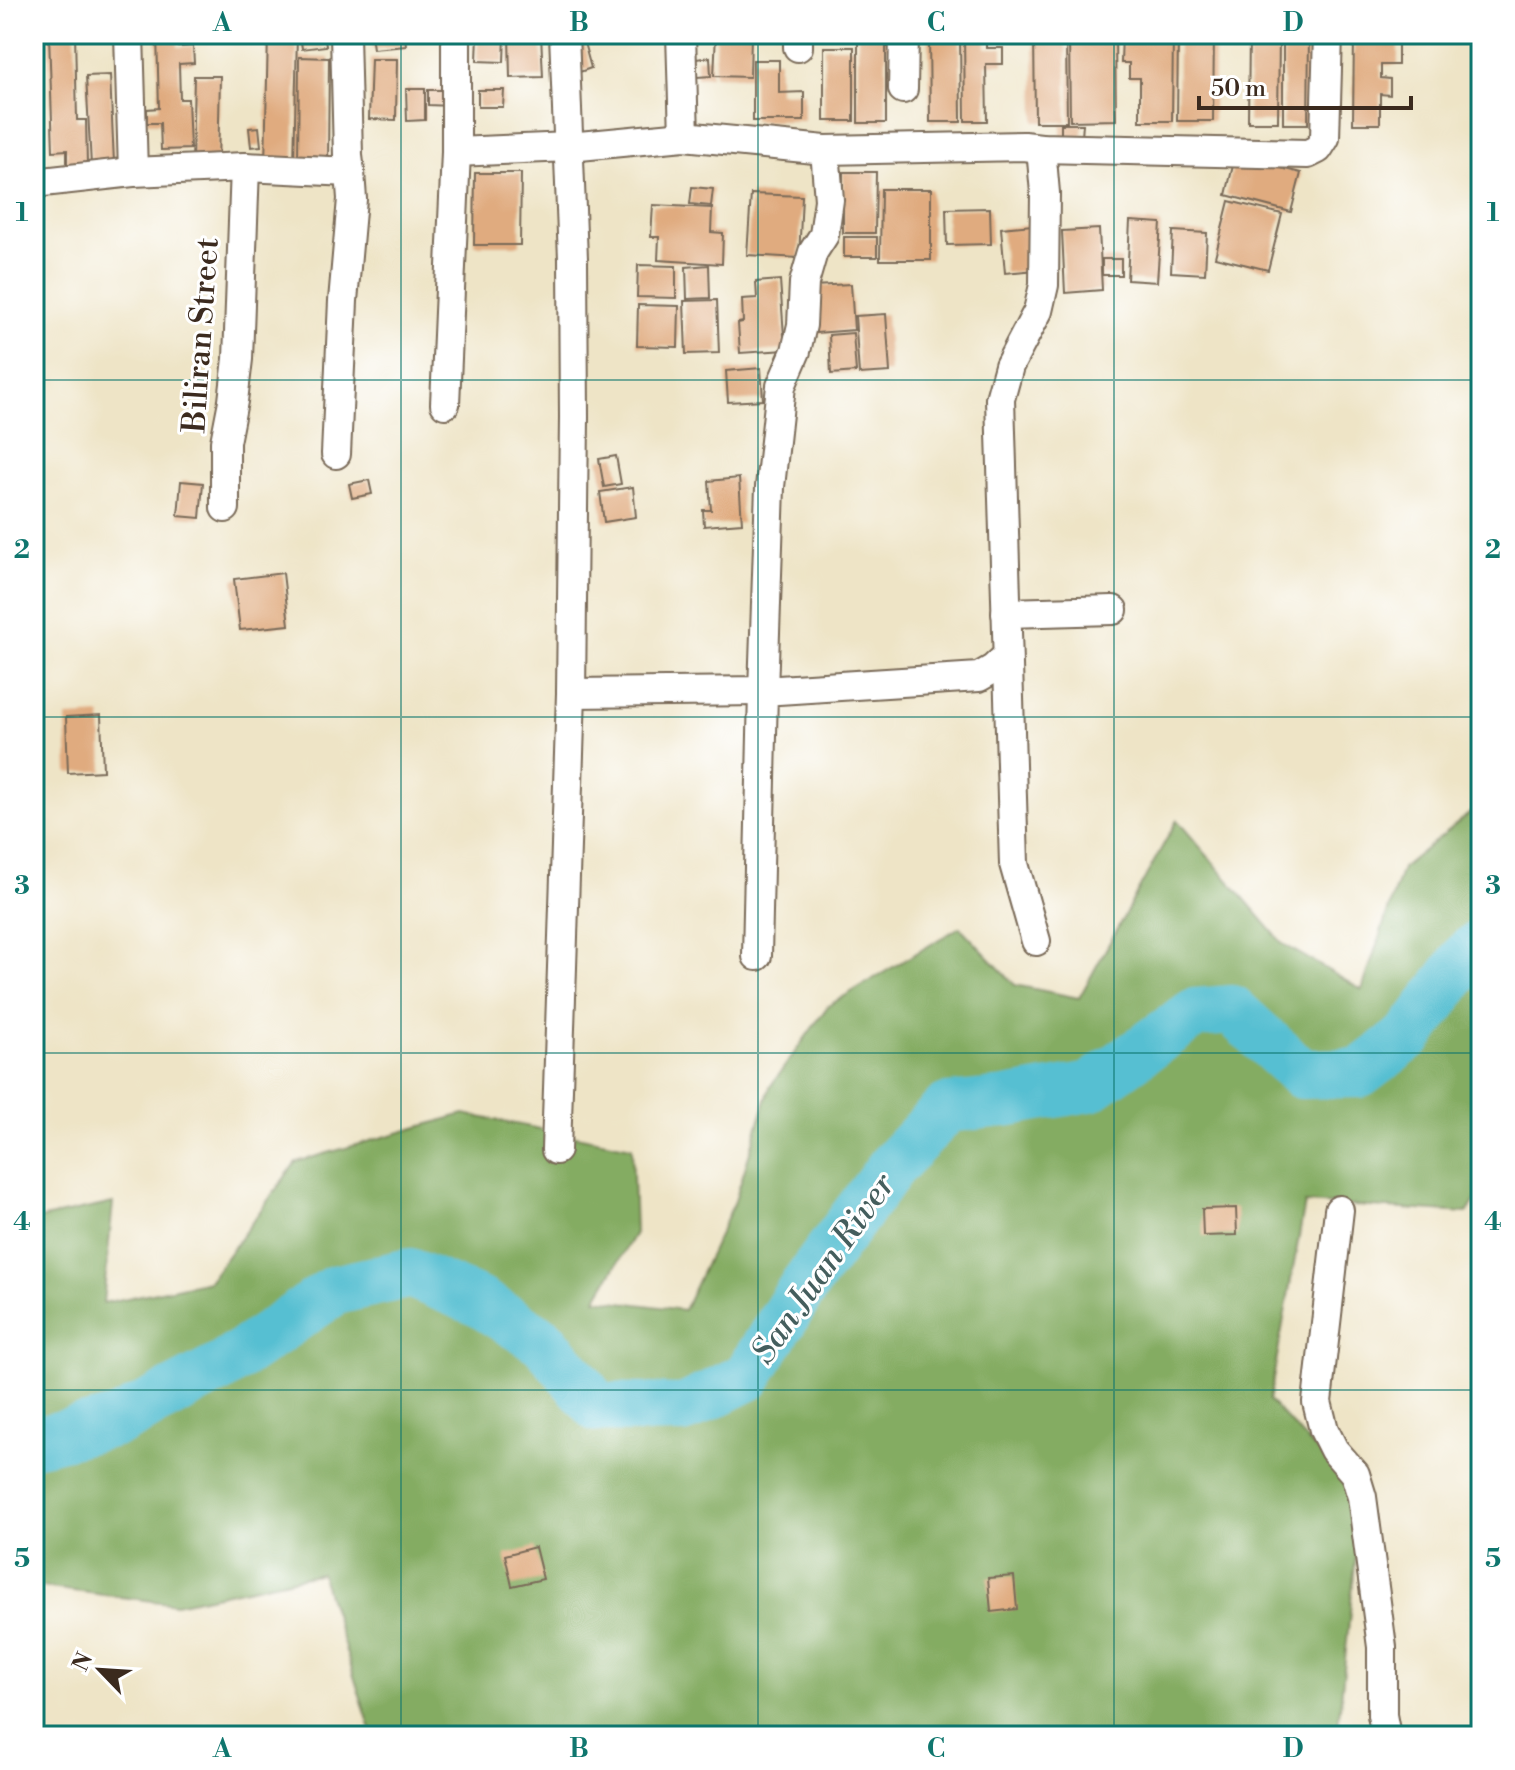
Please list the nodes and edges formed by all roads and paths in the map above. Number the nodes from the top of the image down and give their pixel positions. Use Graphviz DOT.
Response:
graph roads {
  1 [pos="129,34"];
  2 [pos="345,34"];
  3 [pos="456,34"];
  4 [pos="564,34"];
  5 [pos="681,34"];
  6 [pos="904,34"];
  7 [pos="1328,34"];
  8 [pos="903,89"];
  9 [pos="684,136"];
  10 [pos="569,147"];
  11 [pos="1041,148"];
  12 [pos="825,150"];
  13 [pos="456,152"];
  14 [pos="245,167"];
  15 [pos="133,172"];
  16 [pos="350,172"];
  17 [pos="34,183"];
  18 [pos="445,404"];
  19 [pos="336,454"];
  20 [pos="225,508"];
  21 [pos="1113,610"];
  22 [pos="1006,613"];
  23 [pos="1007,656"];
  24 [pos="763,691"];
  25 [pos="571,693"];
  26 [pos="1036,941"];
  27 [pos="757,956"];
  28 [pos="556,1150"];
  29 [pos="1339,1210"];
  30 [pos="1386,1736"];
  1 -- 15 [label="street"];
  2 -- 16 [label="street"];
  3 -- 13 [label="street"];
  4 -- 10 [label="street"];
  5 -- 9 [label="street"];
  6 -- 8 [label="street"];
  7 -- 11 [label="street"];
  9 -- 10 [label="street"];
  9 -- 12 [label="street"];
  10 -- 13 [label="street"];
  10 -- 25 [label="street"];
  11 -- 12 [label="street"];
  11 -- 22 [label="street"];
  12 -- 24 [label="street"];
  13 -- 18 [label="street"];
  14 -- 15 [label="street"];
  14 -- 16 [label="street"];
  14 -- 20 [label="street, Biliran Street"];
  15 -- 17 [label="street"];
  16 -- 19 [label="street"];
  21 -- 22 [label="street"];
  22 -- 23 [label="street"];
  23 -- 24 [label="street"];
  23 -- 26 [label="street"];
  24 -- 25 [label="street"];
  24 -- 27 [label="street"];
  25 -- 28 [label="street"];
  29 -- 30 [label="street"];
}
